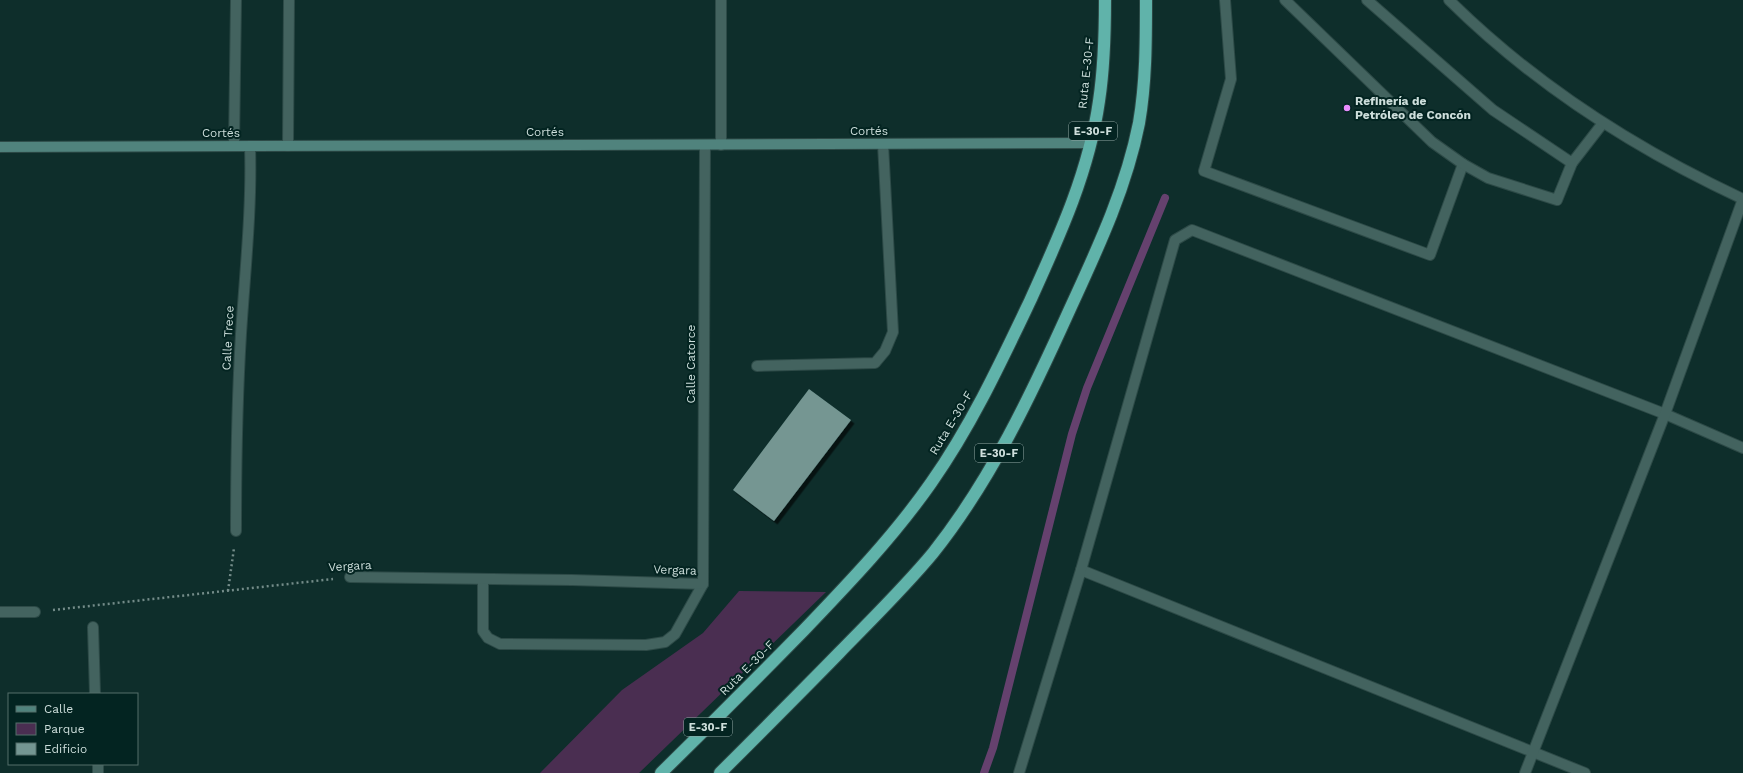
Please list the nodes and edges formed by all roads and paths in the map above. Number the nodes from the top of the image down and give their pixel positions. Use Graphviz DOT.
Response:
graph roads {
  1 [pos="236,0"];
  2 [pos="289,0"];
  3 [pos="721,0"];
  4 [pos="1105,0"];
  5 [pos="1146,0"];
  6 [pos="1225,0"];
  7 [pos="1285,0"];
  8 [pos="1367,0"];
  9 [pos="1449,0"];
  10 [pos="1603,123"];
  11 [pos="1090,143"];
  12 [pos="705,144"];
  13 [pos="883,144"];
  14 [pos="721,145"];
  15 [pos="234,146"];
  16 [pos="250,146"];
  17 [pos="288,146"];
  18 [pos="0,147"];
  19 [pos="1572,163"];
  20 [pos="1463,164"];
  21 [pos="1743,199"];
  22 [pos="757,366"];
  23 [pos="1665,414"];
  24 [pos="1743,448"];
  25 [pos="236,531"];
  26 [pos="1081,570"];
  27 [pos="350,577"];
  28 [pos="483,579"];
  29 [pos="703,584"];
  30 [pos="228,591"];
  31 [pos="0,612"];
  32 [pos="35,612"];
  33 [pos="93,627"];
  34 [pos="95,693"];
  35 [pos="1534,752"];
  36 [pos="661,773"];
  37 [pos="720,773"];
  38 [pos="1019,773"];
  39 [pos="1525,773"];
  40 [pos="1585,773"];
  1 -- 15 [label="street"];
  2 -- 17 [label="street"];
  3 -- 14 [label="street"];
  4 -- 11 [label="highway, Ruta E-30-F / E-30-F"];
  5 -- 37 [label="highway, E-30-F"];
  6 -- 20 [label="street"];
  7 -- 20 [label="street"];
  8 -- 19 [label="street"];
  9 -- 10 [label="street"];
  10 -- 19 [label="street"];
  10 -- 21 [label="street"];
  11 -- 13 [label="main road, Cortés"];
  11 -- 36 [label="highway, Ruta E-30-F / E-30-F"];
  12 -- 14 [label="main road, Cortés"];
  12 -- 17 [label="main road, Cortés"];
  12 -- 29 [label="street, Calle Catorce"];
  13 -- 14 [label="main road, Cortés"];
  13 -- 22 [label="street"];
  15 -- 16 [label="main road, Cortés"];
  15 -- 18 [label="main road, Cortés"];
  16 -- 17 [label="main road, Cortés"];
  16 -- 25 [label="street, Calle Trece"];
  19 -- 20 [label="street"];
  21 -- 23 [label="street"];
  23 -- 24 [label="street"];
  23 -- 26 [label="street"];
  23 -- 35 [label="street"];
  25 -- 30 [label="path"];
  26 -- 35 [label="street"];
  26 -- 38 [label="street"];
  27 -- 28 [label="street, Vergara"];
  27 -- 30 [label="path, Vergara"];
  28 -- 29 [label="street, Vergara"];
  28 -- 29 [label="street"];
  30 -- 32 [label="path, Vergara"];
  31 -- 32 [label="street"];
  33 -- 34 [label="street"];
  35 -- 39 [label="street"];
  35 -- 40 [label="street"];
}
